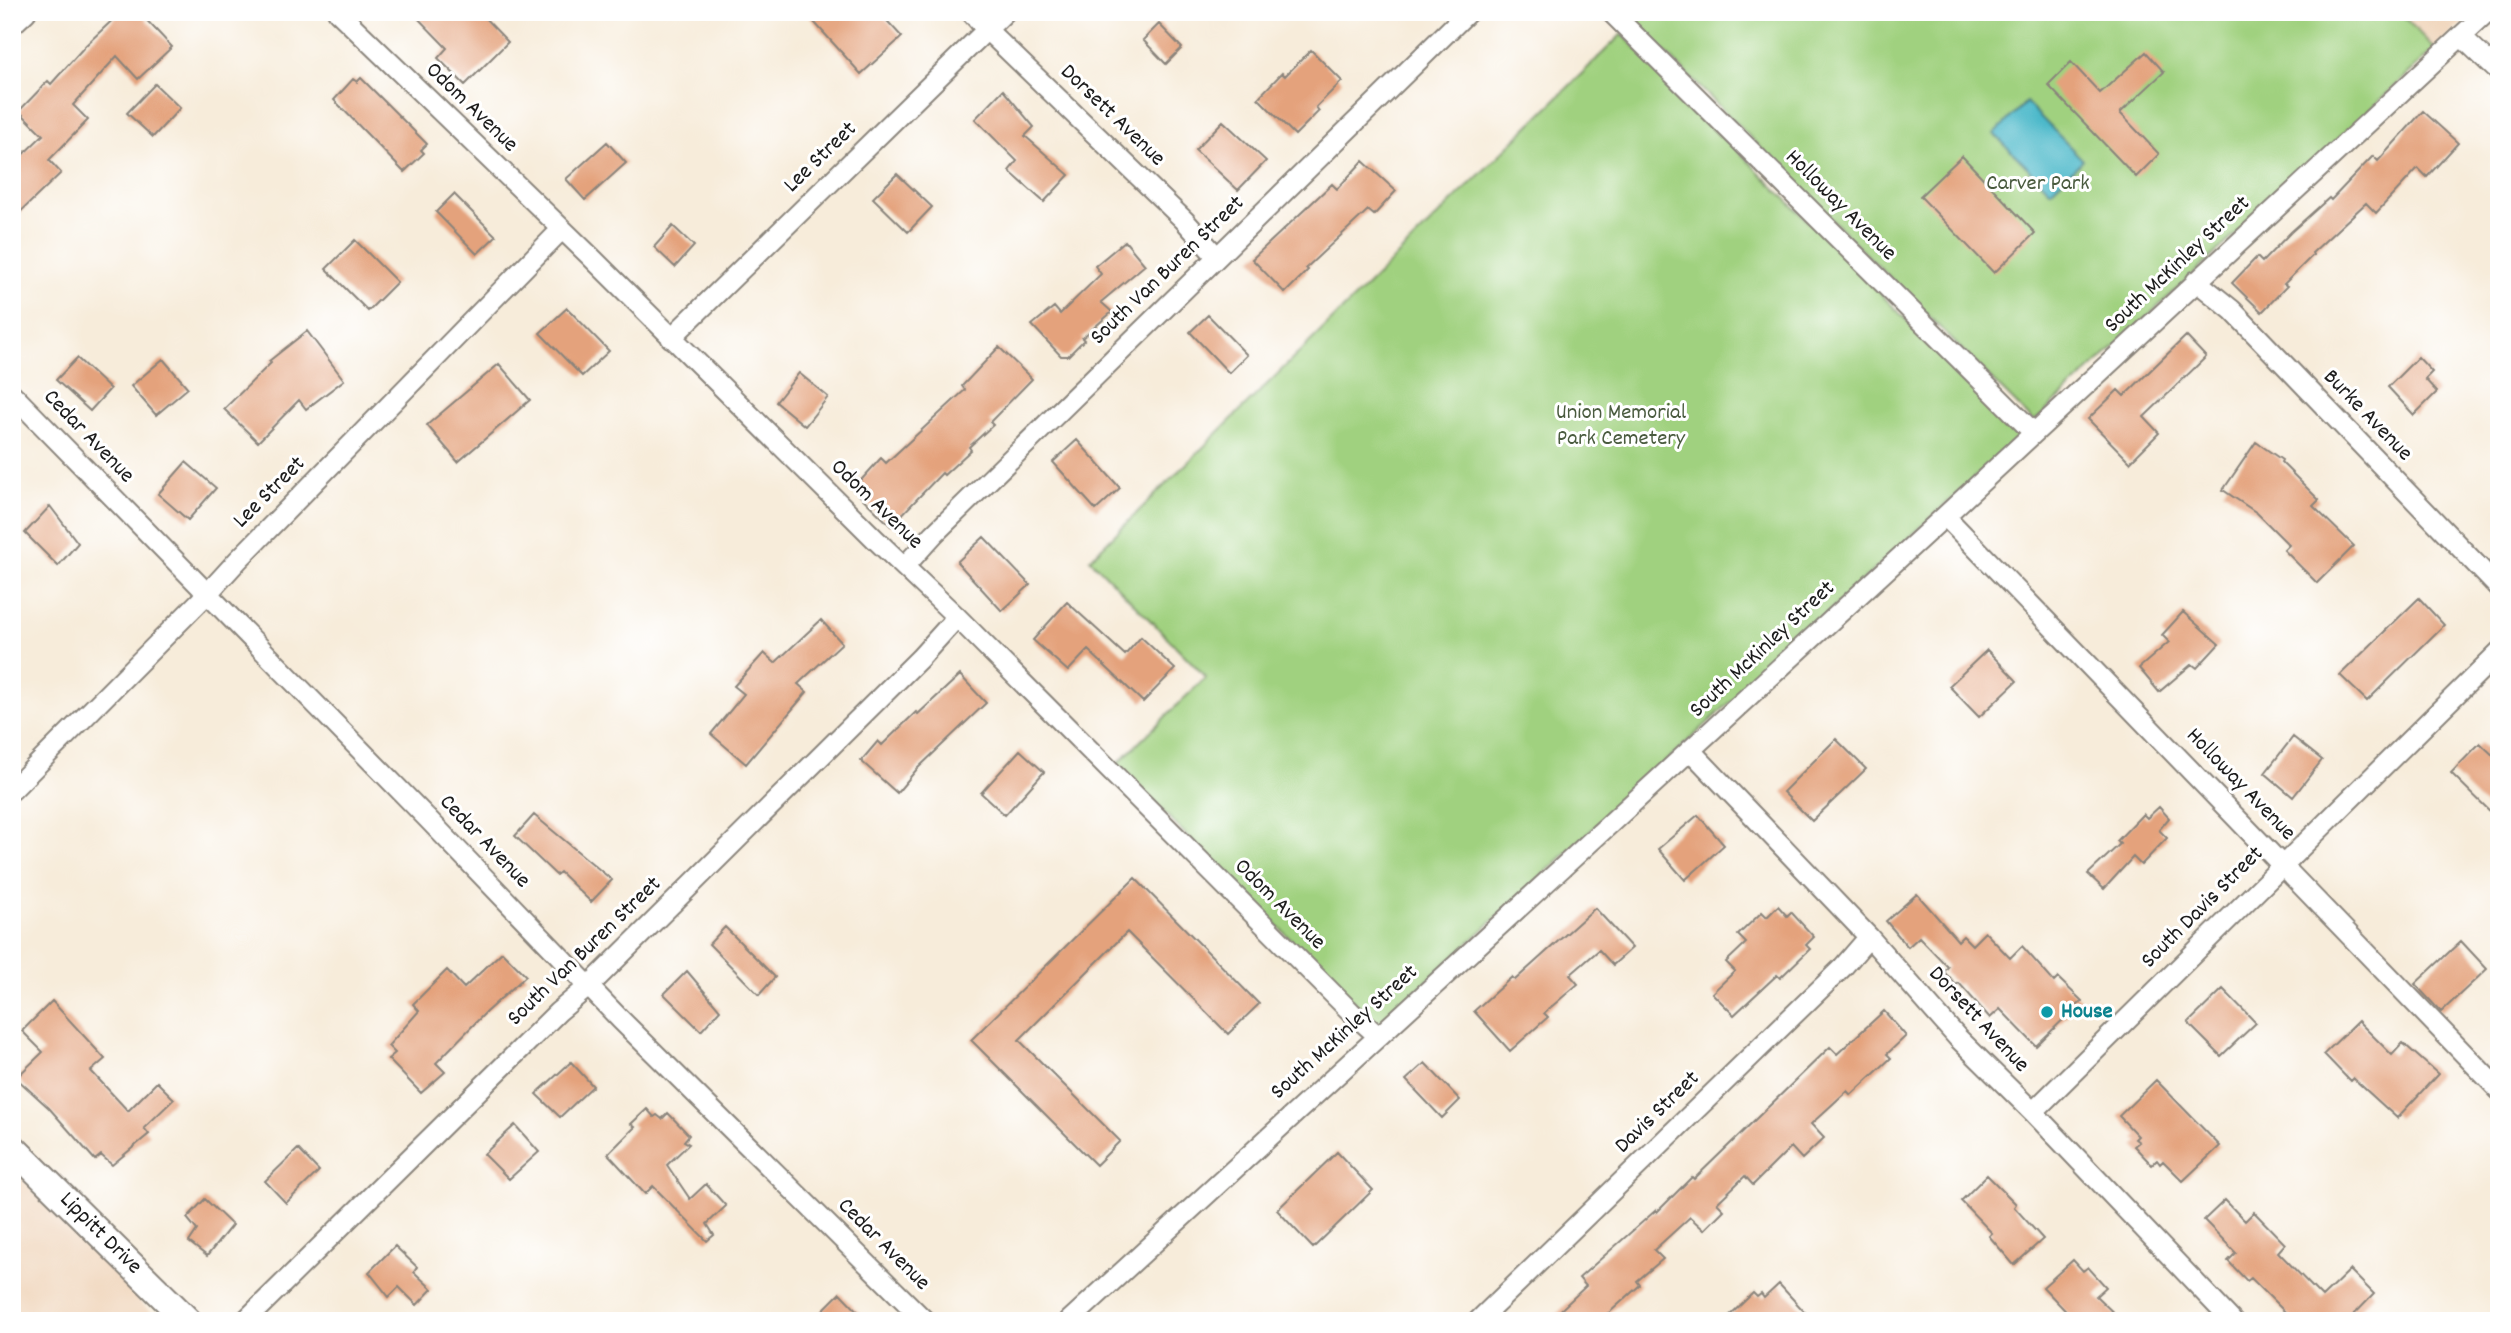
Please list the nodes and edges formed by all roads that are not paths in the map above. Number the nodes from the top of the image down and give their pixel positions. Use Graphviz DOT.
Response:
graph roads {
  1 [pos="26,12"];
  2 [pos="338,12"];
  3 [pos="971,12"];
  4 [pos="1005,12"];
  5 [pos="1468,12"];
  6 [pos="1611,12"];
  7 [pos="2487,12"];
  8 [pos="12,25"];
  9 [pos="986,30"];
  10 [pos="2461,36"];
  11 [pos="2499,72"];
  12 [pos="561,230"];
  13 [pos="1217,257"];
  14 [pos="2196,281"];
  15 [pos="671,338"];
  16 [pos="12,394"];
  17 [pos="2034,433"];
  18 [pos="1945,516"];
  19 [pos="905,566"];
  20 [pos="2499,588"];
  21 [pos="207,594"];
  22 [pos="957,617"];
  23 [pos="2499,652"];
  24 [pos="1690,750"];
  25 [pos="12,790"];
  26 [pos="2282,863"];
  27 [pos="1869,937"];
  28 [pos="589,986"];
  29 [pos="1377,1035"];
  30 [pos="2499,1090"];
  31 [pos="2033,1112"];
  32 [pos="12,1147"];
  33 [pos="188,1321"];
  34 [pos="246,1321"];
  35 [pos="925,1321"];
  36 [pos="1069,1321"];
  37 [pos="1478,1321"];
  38 [pos="2232,1321"];
  1 -- 8 [label="street"];
  2 -- 12 [label="street, Odom Avenue"];
  3 -- 9 [label="street, Dorsett Avenue"];
  4 -- 9 [label="street, Lee Street"];
  5 -- 13 [label="street, South Van Buren Street"];
  6 -- 17 [label="street, Holloway Avenue"];
  7 -- 10 [label="street, South McKinley Street"];
  9 -- 13 [label="street, Dorsett Avenue"];
  9 -- 15 [label="street, Lee Street"];
  10 -- 11 [label="street"];
  10 -- 14 [label="street, South McKinley Street"];
  12 -- 15 [label="street, Odom Avenue"];
  12 -- 21 [label="street, Lee Street"];
  13 -- 19 [label="street, South Van Buren Street"];
  14 -- 17 [label="street, South McKinley Street"];
  14 -- 20 [label="street, Burke Avenue"];
  15 -- 19 [label="street, Odom Avenue"];
  16 -- 21 [label="street, Cedar Avenue"];
  17 -- 18 [label="street, South McKinley Street"];
  18 -- 24 [label="street, South McKinley Street"];
  18 -- 26 [label="street, Holloway Avenue"];
  19 -- 22 [label="street, Odom Avenue"];
  21 -- 25 [label="street, Lee Street"];
  21 -- 28 [label="street, Cedar Avenue"];
  22 -- 28 [label="street, South Van Buren Street"];
  22 -- 29 [label="street, Odom Avenue"];
  23 -- 26 [label="street, South Davis Street"];
  24 -- 27 [label="street, Dorsett Avenue"];
  24 -- 29 [label="street, South McKinley Street"];
  26 -- 30 [label="street, Holloway Avenue"];
  26 -- 31 [label="street, South Davis Street"];
  27 -- 31 [label="street, Dorsett Avenue"];
  27 -- 37 [label="street, Davis Street"];
  28 -- 34 [label="street, South Van Buren Street"];
  28 -- 35 [label="street, Cedar Avenue"];
  29 -- 36 [label="street, South McKinley Street"];
  31 -- 38 [label="street, Dorsett Avenue"];
  32 -- 33 [label="street, Lippitt Drive"];
}
